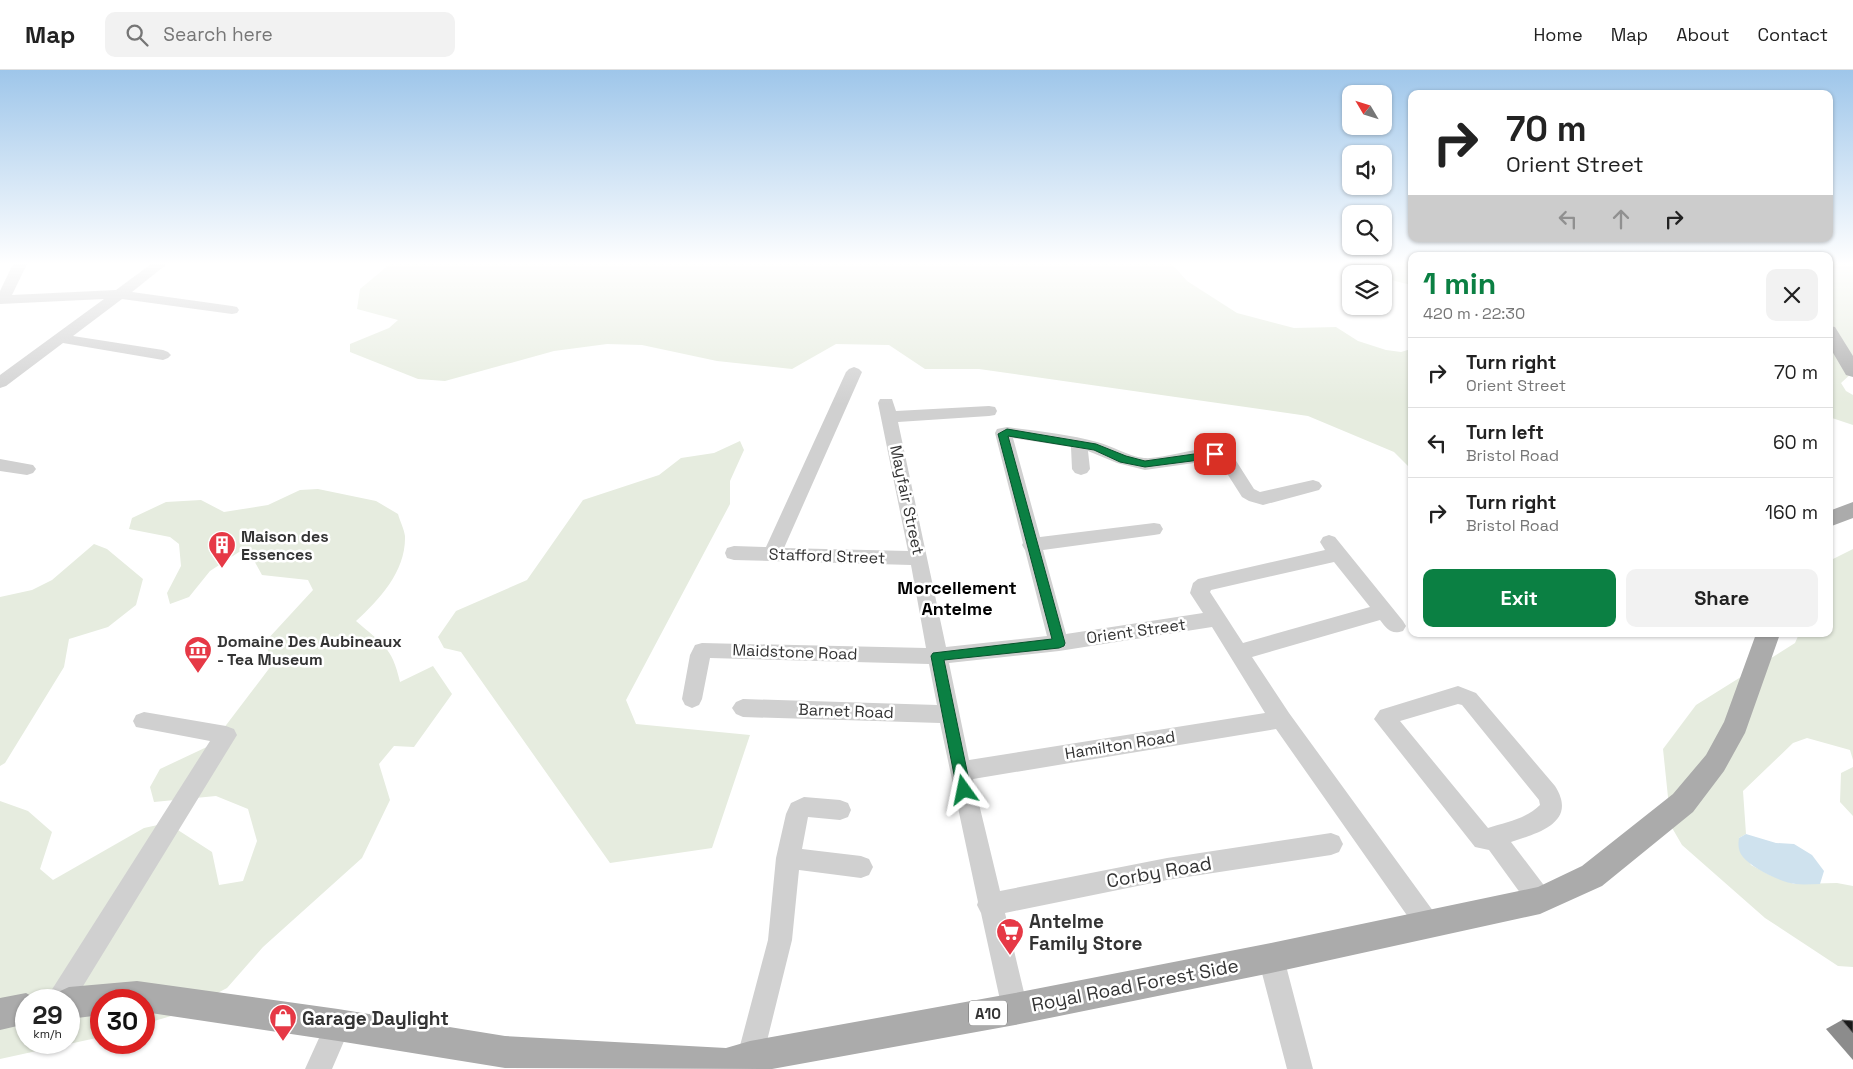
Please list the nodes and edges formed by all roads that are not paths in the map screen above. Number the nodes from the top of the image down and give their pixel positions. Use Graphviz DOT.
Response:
graph roads {
  1 [pos="96,311"];
  2 [pos="59,338"];
  3 [pos="1833,338"];
  4 [pos="163,355"];
  5 [pos="854,372"];
  6 [pos="1853,372"];
  7 [pos="0,383"];
  8 [pos="888,410"];
  9 [pos="989,411"];
  10 [pos="1079,443"];
  11 [pos="0,465"];
  12 [pos="27,469"];
  13 [pos="1081,469"];
  14 [pos="1312,486"];
  15 [pos="1154,529"];
  16 [pos="1031,545"];
  17 [pos="1334,548"];
  18 [pos="734,553"];
  19 [pos="772,554"];
  20 [pos="919,558"];
  21 [pos="1216,619"];
  22 [pos="1767,637"];
  23 [pos="1059,643"];
  24 [pos="1238,653"];
  25 [pos="937,656"];
  26 [pos="692,699"];
  27 [pos="743,708"];
  28 [pos="949,714"];
  29 [pos="1281,719"];
  30 [pos="144,721"];
  31 [pos="960,771"];
  32 [pos="840,810"];
  33 [pos="1493,837"];
  34 [pos="1331,844"];
  35 [pos="788,858"];
  36 [pos="861,867"];
  37 [pos="1540,900"];
  38 [pos="989,905"];
  39 [pos="1427,923"];
  40 [pos="1271,958"];
  41 [pos="67,989"];
  42 [pos="80,1001"];
  43 [pos="1015,1008"];
  44 [pos="15,1011"];
  45 [pos="0,1014"];
  46 [pos="338,1025"];
  47 [pos="502,1061"];
  48 [pos="740,1065"];
  49 [pos="318,1069"];
  50 [pos="1300,1069"];
  1 -- 2 [label="street"];
  2 -- 4 [label="street"];
  2 -- 7 [label="street"];
  3 -- 6 [label="main road"];
  5 -- 19 [label="street"];
  8 -- 9 [label="street"];
  8 -- 20 [label="street, Mayfair Street"];
  10 -- 13 [label="street"];
  10 -- 14 [label="street"];
  10 -- 16 [label="street"];
  11 -- 12 [label="street"];
  15 -- 16 [label="street"];
  16 -- 23 [label="street"];
  17 -- 21 [label="street"];
  17 -- 24 [label="street"];
  18 -- 19 [label="street, Stafford Street"];
  19 -- 20 [label="street, Stafford Street"];
  20 -- 25 [label="street, Mayfair Street"];
  21 -- 23 [label="street, Orient Street"];
  21 -- 24 [label="street"];
  22 -- 37 [label="main road, Royal Road Forest Side / A10"];
  23 -- 25 [label="street, Orient Street"];
  24 -- 29 [label="street"];
  25 -- 26 [label="street, Maidstone Road"];
  25 -- 28 [label="street, Mayfair Street"];
  27 -- 28 [label="street, Barnet Road"];
  28 -- 31 [label="street, Mayfair Street"];
  29 -- 31 [label="street, Hamilton Road"];
  29 -- 39 [label="street"];
  30 -- 41 [label="street"];
  31 -- 38 [label="street, Mayfair Street"];
  32 -- 35 [label="street"];
  33 -- 33 [label="street"];
  33 -- 37 [label="street"];
  34 -- 38 [label="street, Corby Road"];
  35 -- 36 [label="street"];
  35 -- 48 [label="street"];
  37 -- 39 [label="main road, Royal Road Forest Side / A10"];
  38 -- 43 [label="street, Mayfair Street"];
  39 -- 40 [label="main road, Royal Road Forest Side / A10"];
  40 -- 43 [label="main road, Royal Road Forest Side / A10"];
  40 -- 50 [label="street"];
  42 -- 46 [label="main road, Royal Road Forest Side / A10"];
  43 -- 48 [label="main road, Royal Road Forest Side / A10"];
  44 -- 45 [label="main road"];
  46 -- 47 [label="main road, Royal Road Forest Side / A10"];
  46 -- 49 [label="street"];
  47 -- 48 [label="main road, Royal Road Forest Side / A10"];
}
